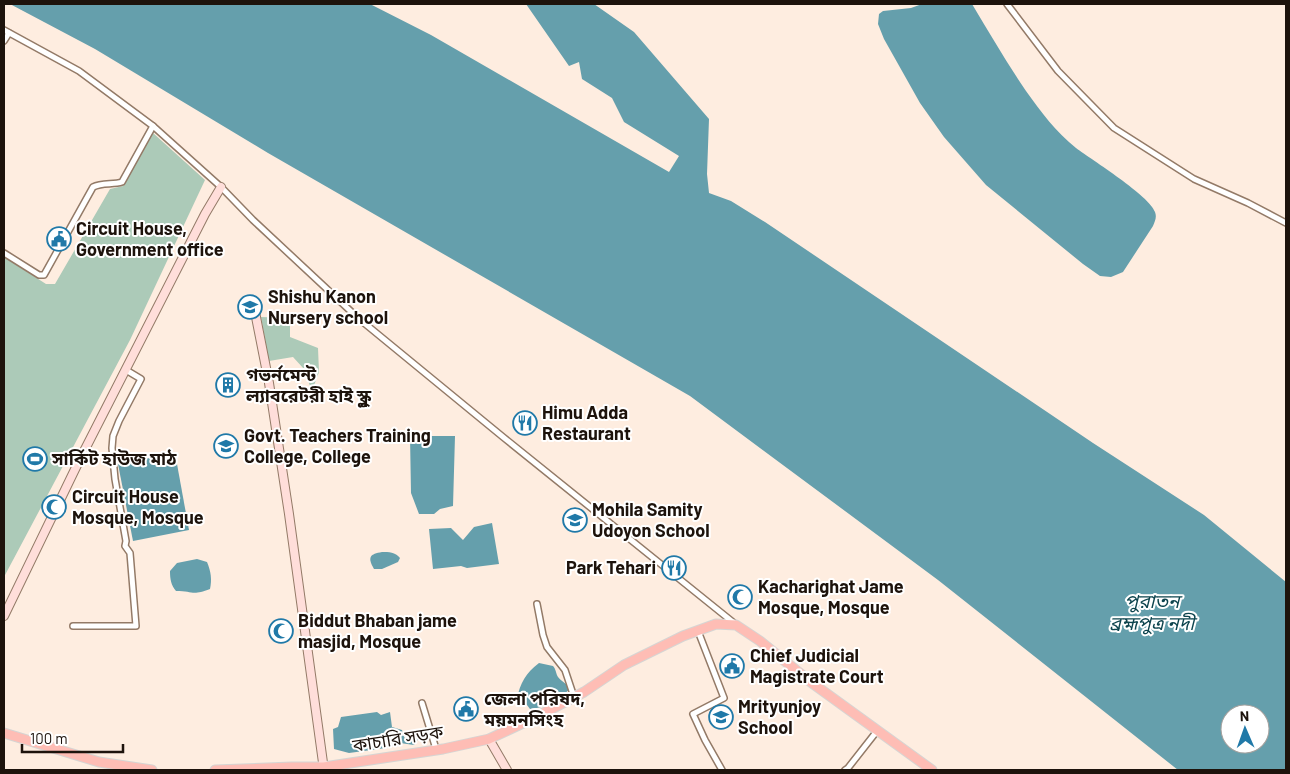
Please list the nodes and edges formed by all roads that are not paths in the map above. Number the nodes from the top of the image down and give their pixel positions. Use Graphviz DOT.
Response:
graph roads {
  1 [pos="1007,4"];
  2 [pos="6,31"];
  3 [pos="4,41"];
  4 [pos="153,126"];
  5 [pos="221,188"];
  6 [pos="1286,223"];
  7 [pos="4,253"];
  8 [pos="255,312"];
  9 [pos="126,370"];
  10 [pos="537,604"];
  11 [pos="4,616"];
  12 [pos="736,625"];
  13 [pos="73,626"];
  14 [pos="698,631"];
  15 [pos="574,697"];
  16 [pos="422,703"];
  17 [pos="877,731"];
  18 [pos="6,734"];
  19 [pos="488,740"];
  20 [pos="436,750"];
  21 [pos="324,769"];
  22 [pos="152,770"];
  23 [pos="215,770"];
  24 [pos="507,770"];
  25 [pos="722,770"];
  26 [pos="845,770"];
  27 [pos="932,770"];
  1 -- 6 [label="street"];
  2 -- 3 [label="street"];
  2 -- 4 [label="street"];
  4 -- 5 [label="street"];
  4 -- 7 [label="street"];
  5 -- 9 [label="street"];
  5 -- 12 [label="street"];
  8 -- 21 [label="street"];
  9 -- 11 [label="street"];
  9 -- 13 [label="street"];
  10 -- 15 [label="street"];
  12 -- 14 [label="main road, কাচারি সড়ক"];
  12 -- 17 [label="main road"];
  14 -- 15 [label="main road, কাচারি সড়ক"];
  14 -- 25 [label="street"];
  15 -- 19 [label="main road, কাচারি সড়ক"];
  16 -- 20 [label="street"];
  17 -- 26 [label="street"];
  17 -- 27 [label="main road"];
  18 -- 22 [label="main road"];
  19 -- 20 [label="main road, কাচারি সড়ক"];
  19 -- 24 [label="street"];
  20 -- 21 [label="main road, কাচারি সড়ক"];
  21 -- 23 [label="main road, কাচারি সড়ক"];
}
